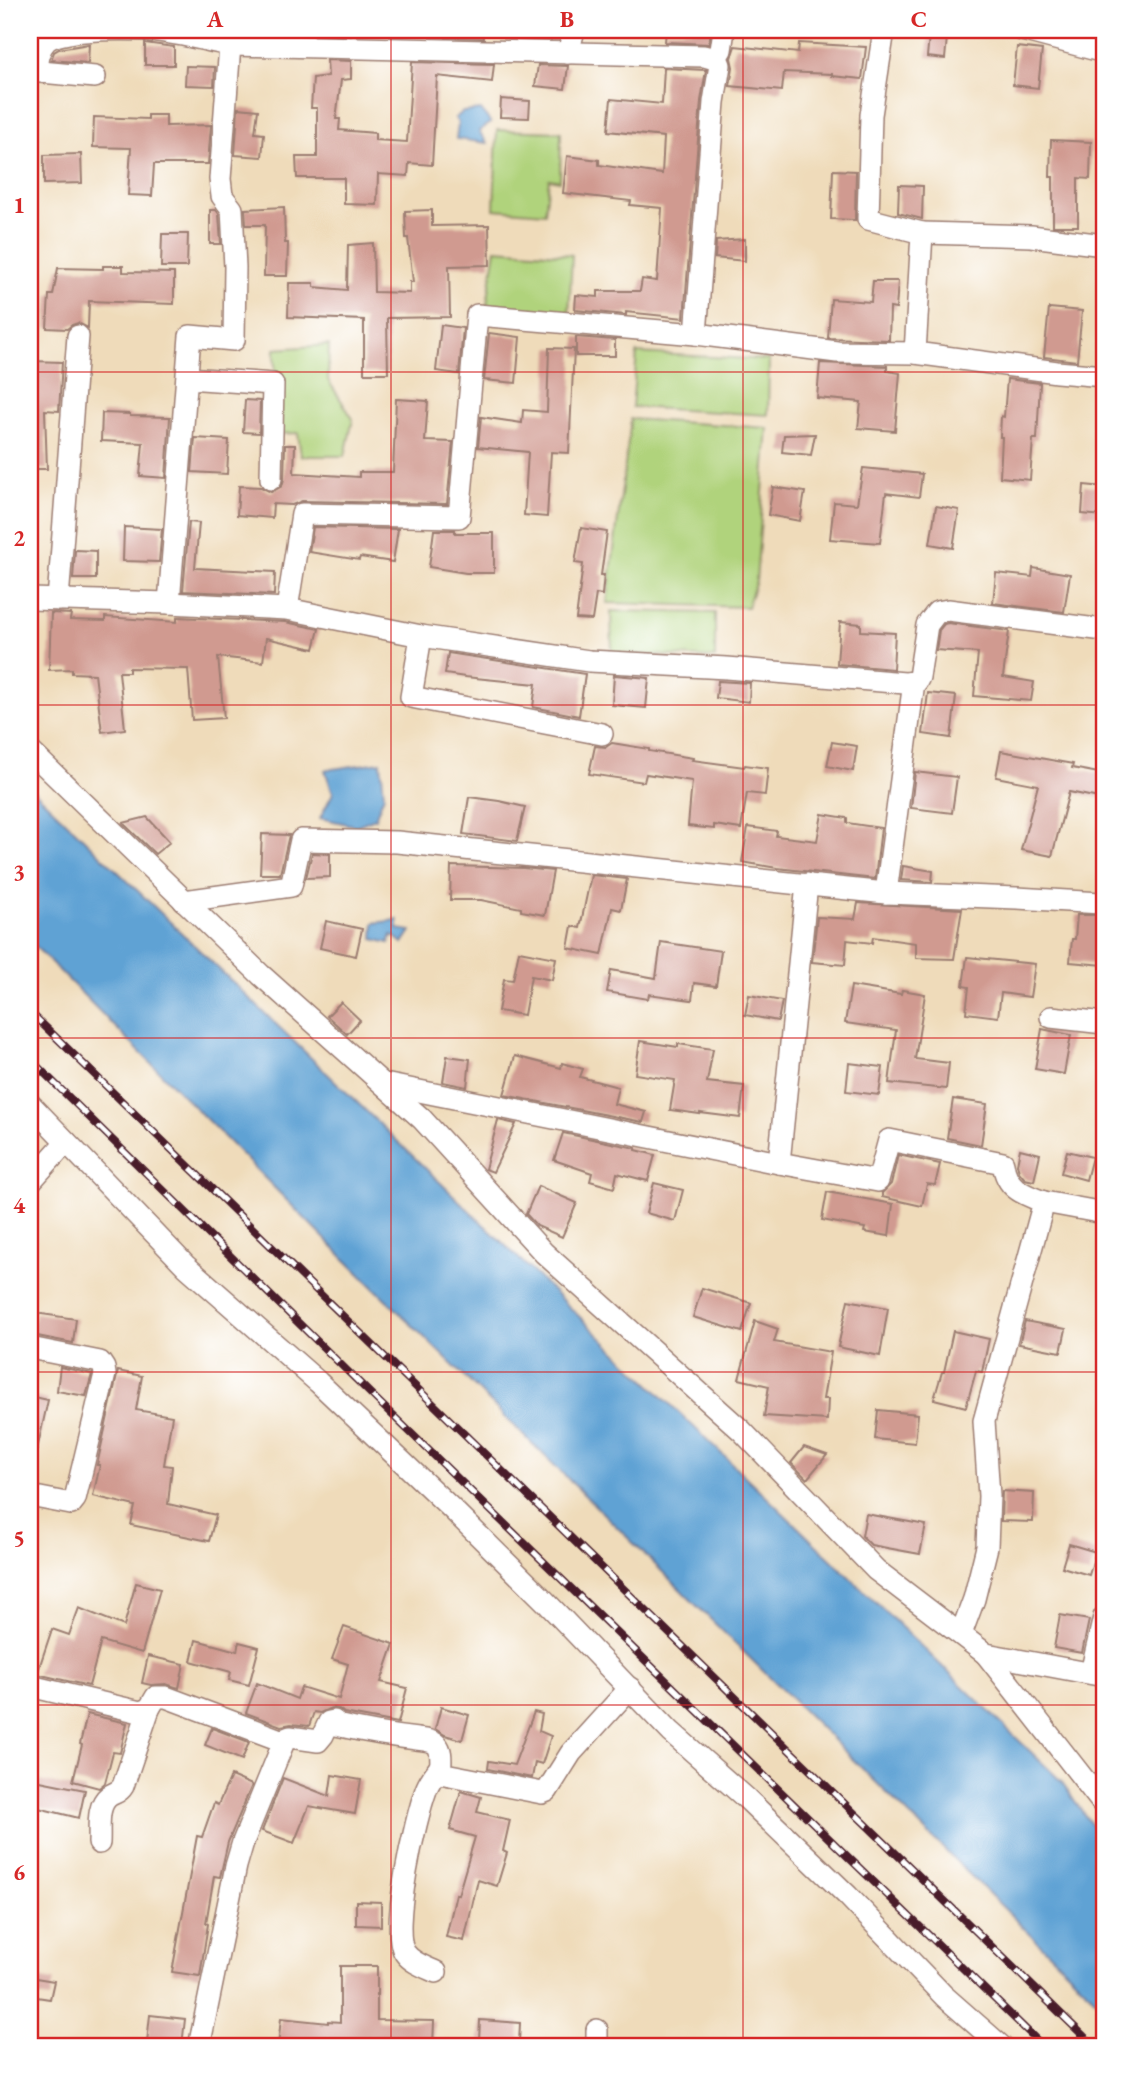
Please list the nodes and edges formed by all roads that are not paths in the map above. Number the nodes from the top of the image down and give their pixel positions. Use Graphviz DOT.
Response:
graph roads {
  1 [pos="574,30"];
  2 [pos="724,30"];
  3 [pos="884,30"];
  4 [pos="1022,30"];
  5 [pos="230,45"];
  6 [pos="1104,52"];
  7 [pos="568,53"];
  8 [pos="715,58"];
  9 [pos="33,71"];
  10 [pos="95,77"];
  11 [pos="922,233"];
  12 [pos="1104,245"];
  13 [pos="696,334"];
  14 [pos="78,336"];
  15 [pos="915,353"];
  16 [pos="1104,376"];
  17 [pos="187,378"];
  18 [pos="271,479"];
  19 [pos="30,599"];
  20 [pos="58,600"];
  21 [pos="169,603"];
  22 [pos="287,609"];
  23 [pos="1104,630"];
  24 [pos="421,636"];
  25 [pos="914,682"];
  26 [pos="602,734"];
  27 [pos="30,751"];
  28 [pos="807,884"];
  29 [pos="886,893"];
  30 [pos="184,901"];
  31 [pos="1101,903"];
  32 [pos="1051,1017"];
  33 [pos="1104,1023"];
  34 [pos="384,1084"];
  35 [pos="30,1104"];
  36 [pos="66,1142"];
  37 [pos="779,1163"];
  38 [pos="30,1182"];
  39 [pos="1044,1202"];
  40 [pos="1104,1213"];
  41 [pos="30,1348"];
  42 [pos="30,1496"];
  43 [pos="1104,1617"];
  44 [pos="961,1634"];
  45 [pos="986,1654"];
  46 [pos="1098,1674"];
  47 [pos="30,1686"];
  48 [pos="630,1688"];
  49 [pos="149,1709"];
  50 [pos="283,1741"];
  51 [pos="440,1768"];
  52 [pos="1104,1805"];
  53 [pos="99,1843"];
  54 [pos="436,1972"];
  55 [pos="199,2047"];
  56 [pos="1002,2047"];
  1 -- 7 [label="street"];
  2 -- 8 [label="street"];
  3 -- 11 [label="street"];
  4 -- 6 [label="street"];
  5 -- 7 [label="street"];
  5 -- 9 [label="street"];
  5 -- 17 [label="street"];
  7 -- 8 [label="street"];
  8 -- 13 [label="street"];
  9 -- 10 [label="street"];
  11 -- 12 [label="street"];
  11 -- 15 [label="street"];
  13 -- 15 [label="street"];
  13 -- 22 [label="street"];
  14 -- 20 [label="street"];
  15 -- 16 [label="street"];
  17 -- 18 [label="street"];
  17 -- 21 [label="street"];
  19 -- 20 [label="street"];
  20 -- 21 [label="street"];
  21 -- 22 [label="street"];
  22 -- 24 [label="street"];
  23 -- 25 [label="street"];
  24 -- 25 [label="street"];
  24 -- 26 [label="street"];
  25 -- 29 [label="street"];
  27 -- 30 [label="street"];
  28 -- 29 [label="street"];
  28 -- 30 [label="street"];
  28 -- 37 [label="street"];
  29 -- 31 [label="street"];
  30 -- 34 [label="street"];
  32 -- 33 [label="street"];
  34 -- 37 [label="street"];
  34 -- 44 [label="street"];
  35 -- 36 [label="street"];
  36 -- 38 [label="street"];
  36 -- 48 [label="street"];
  37 -- 39 [label="street"];
  39 -- 40 [label="street"];
  39 -- 44 [label="street"];
  41 -- 42 [label="street"];
  43 -- 46 [label="street"];
  44 -- 45 [label="street"];
  45 -- 46 [label="street"];
  45 -- 52 [label="street"];
  47 -- 49 [label="street"];
  48 -- 51 [label="street"];
  48 -- 56 [label="street"];
  49 -- 50 [label="street"];
  49 -- 53 [label="street"];
  50 -- 51 [label="street"];
  50 -- 55 [label="street"];
  51 -- 54 [label="street"];
}
